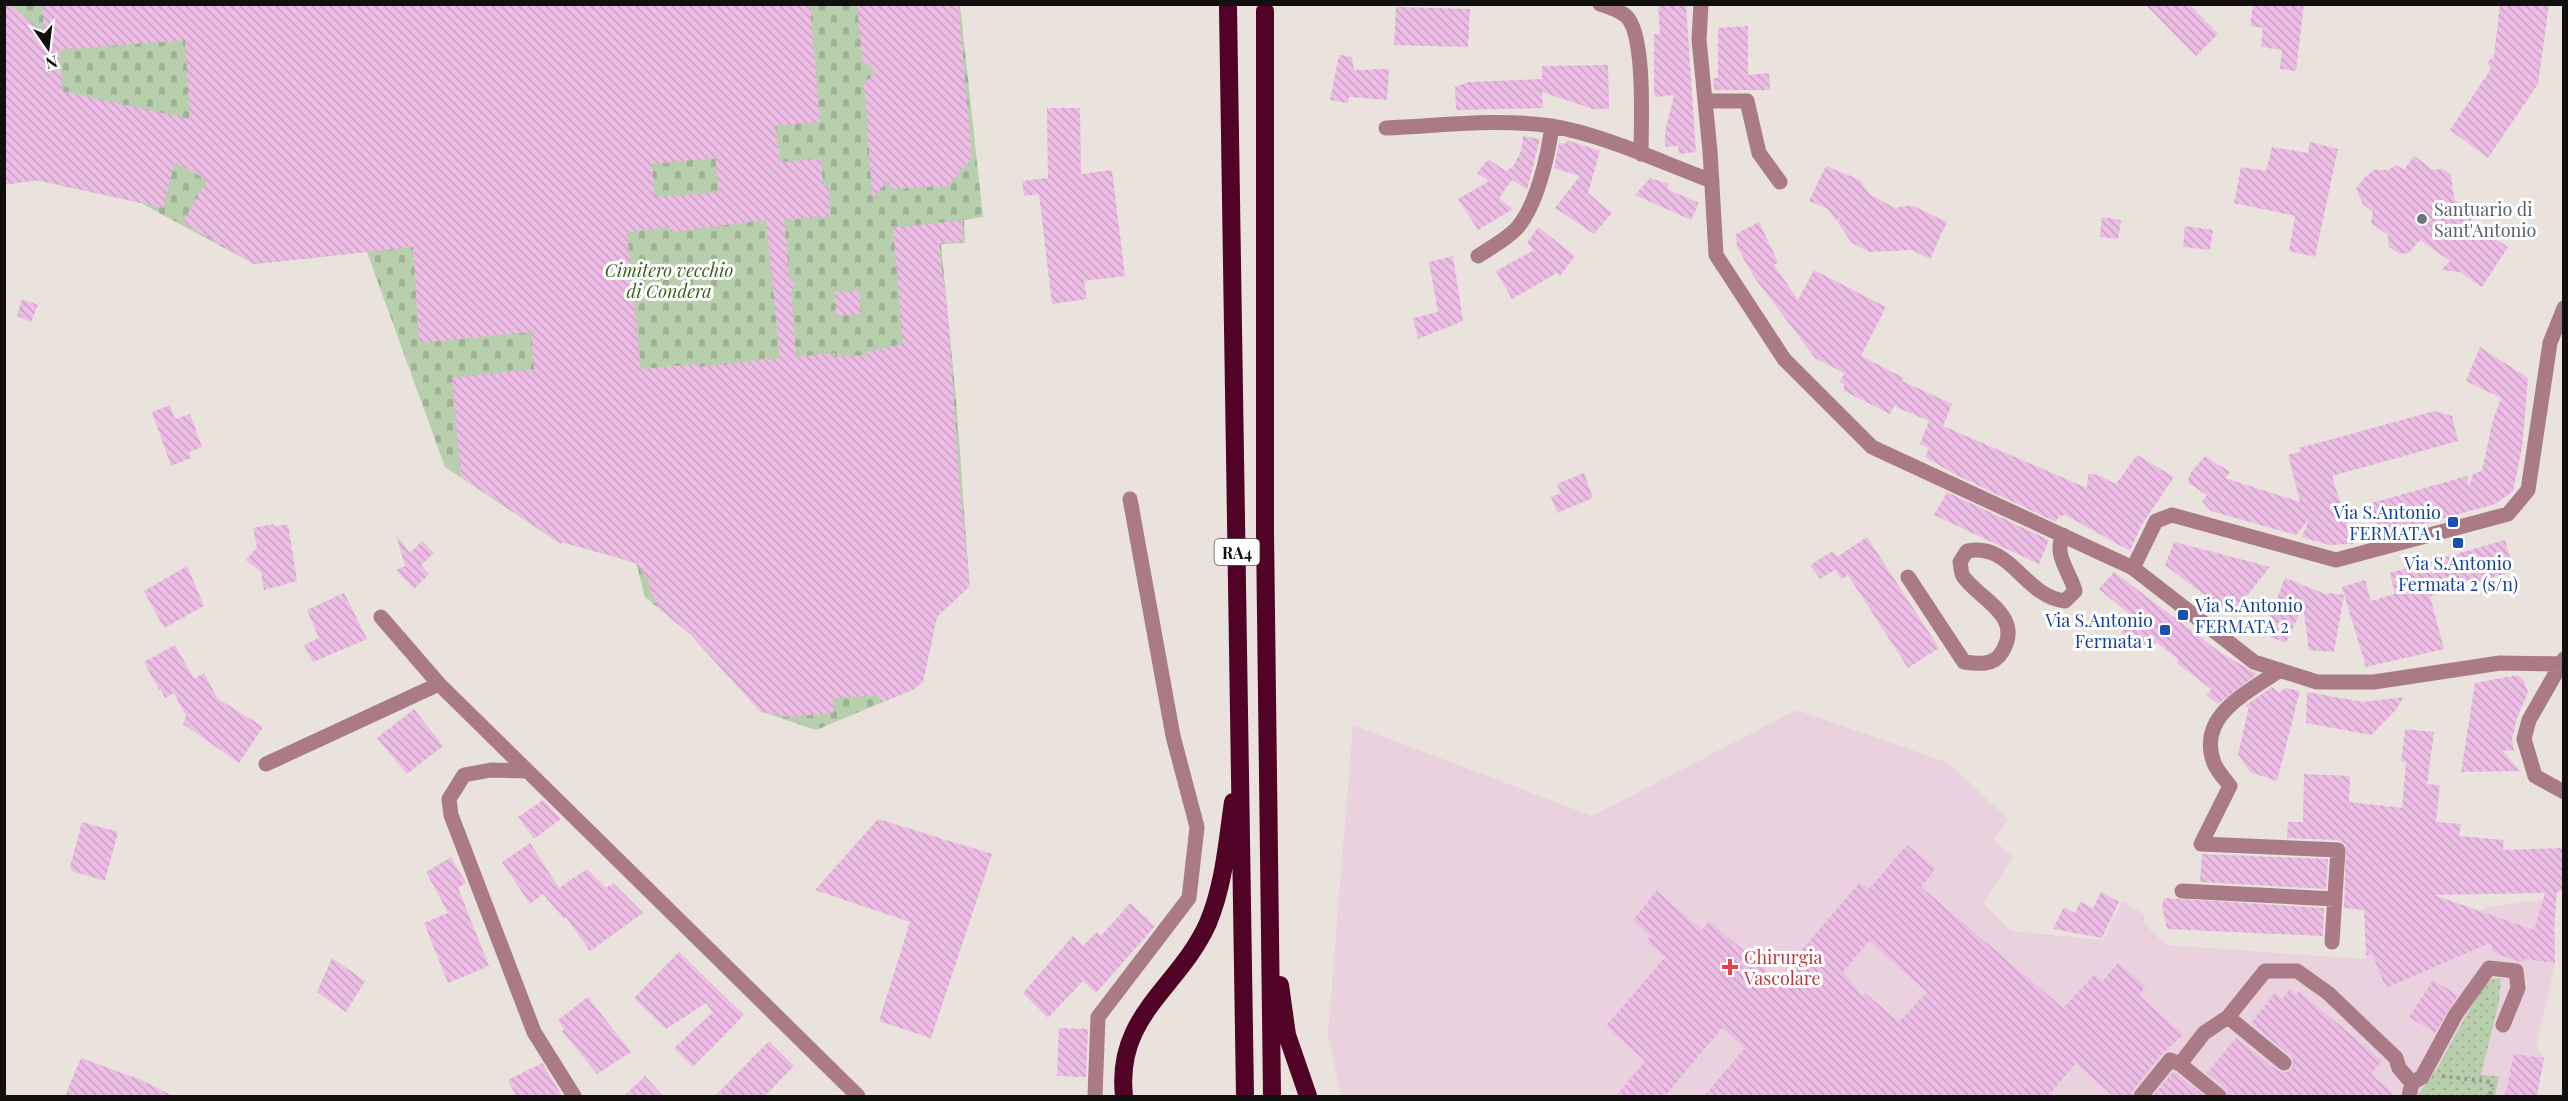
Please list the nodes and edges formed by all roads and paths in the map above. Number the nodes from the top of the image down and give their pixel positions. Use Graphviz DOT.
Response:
graph roads {
  1 [pos="1600,4"];
  2 [pos="1701,4"];
  3 [pos="1228,7"];
  4 [pos="1265,11"];
  5 [pos="1705,101"];
  6 [pos="1552,126"];
  7 [pos="1386,128"];
  8 [pos="1641,154"];
  9 [pos="1712,181"];
  10 [pos="1780,182"];
  11 [pos="1478,256"];
  12 [pos="2564,308"];
  13 [pos="1131,499"];
  14 [pos="2063,536"];
  15 [pos="2133,568"];
  16 [pos="1908,577"];
  17 [pos="381,617"];
  18 [pos="2562,662"];
  19 [pos="2280,670"];
  20 [pos="439,684"];
  21 [pos="1241,743"];
  22 [pos="266,764"];
  23 [pos="527,771"];
  24 [pos="2564,792"];
  25 [pos="2182,891"];
  26 [pos="2335,899"];
  27 [pos="1270,919"];
  28 [pos="2332,942"];
  29 [pos="2228,1017"];
  30 [pos="2503,1025"];
  31 [pos="2284,1063"];
  32 [pos="2180,1064"];
  33 [pos="2415,1084"];
  34 [pos="574,1096"];
  35 [pos="858,1096"];
  36 [pos="1095,1096"];
  37 [pos="1124,1096"];
  38 [pos="1245,1096"];
  39 [pos="1272,1096"];
  40 [pos="1308,1096"];
  41 [pos="2141,1096"];
  42 [pos="2219,1096"];
  43 [pos="2490,1096"];
  1 -- 8 [label="street"];
  2 -- 5 [label="street"];
  3 -- 21 [label="highway, RA4"];
  4 -- 27 [label="highway, RA4"];
  5 -- 9 [label="street"];
  5 -- 10 [label="street"];
  6 -- 7 [label="street"];
  6 -- 8 [label="street"];
  6 -- 11 [label="street"];
  8 -- 9 [label="street"];
  9 -- 14 [label="street"];
  12 -- 15 [label="street"];
  13 -- 36 [label="street"];
  14 -- 15 [label="street"];
  14 -- 16 [label="street"];
  15 -- 19 [label="street"];
  17 -- 20 [label="street"];
  18 -- 19 [label="street"];
  18 -- 24 [label="street"];
  19 -- 26 [label="street"];
  20 -- 22 [label="street"];
  20 -- 23 [label="street"];
  21 -- 37 [label="highway"];
  21 -- 38 [label="highway, RA4"];
  23 -- 34 [label="street"];
  23 -- 35 [label="street"];
  25 -- 26 [label="street"];
  26 -- 28 [label="street"];
  27 -- 39 [label="highway, RA4"];
  27 -- 40 [label="highway"];
  29 -- 31 [label="street"];
  29 -- 32 [label="street"];
  29 -- 33 [label="street"];
  30 -- 33 [label="street"];
  32 -- 41 [label="street"];
  32 -- 42 [label="street"];
  33 -- 43 [label="path"];
}
